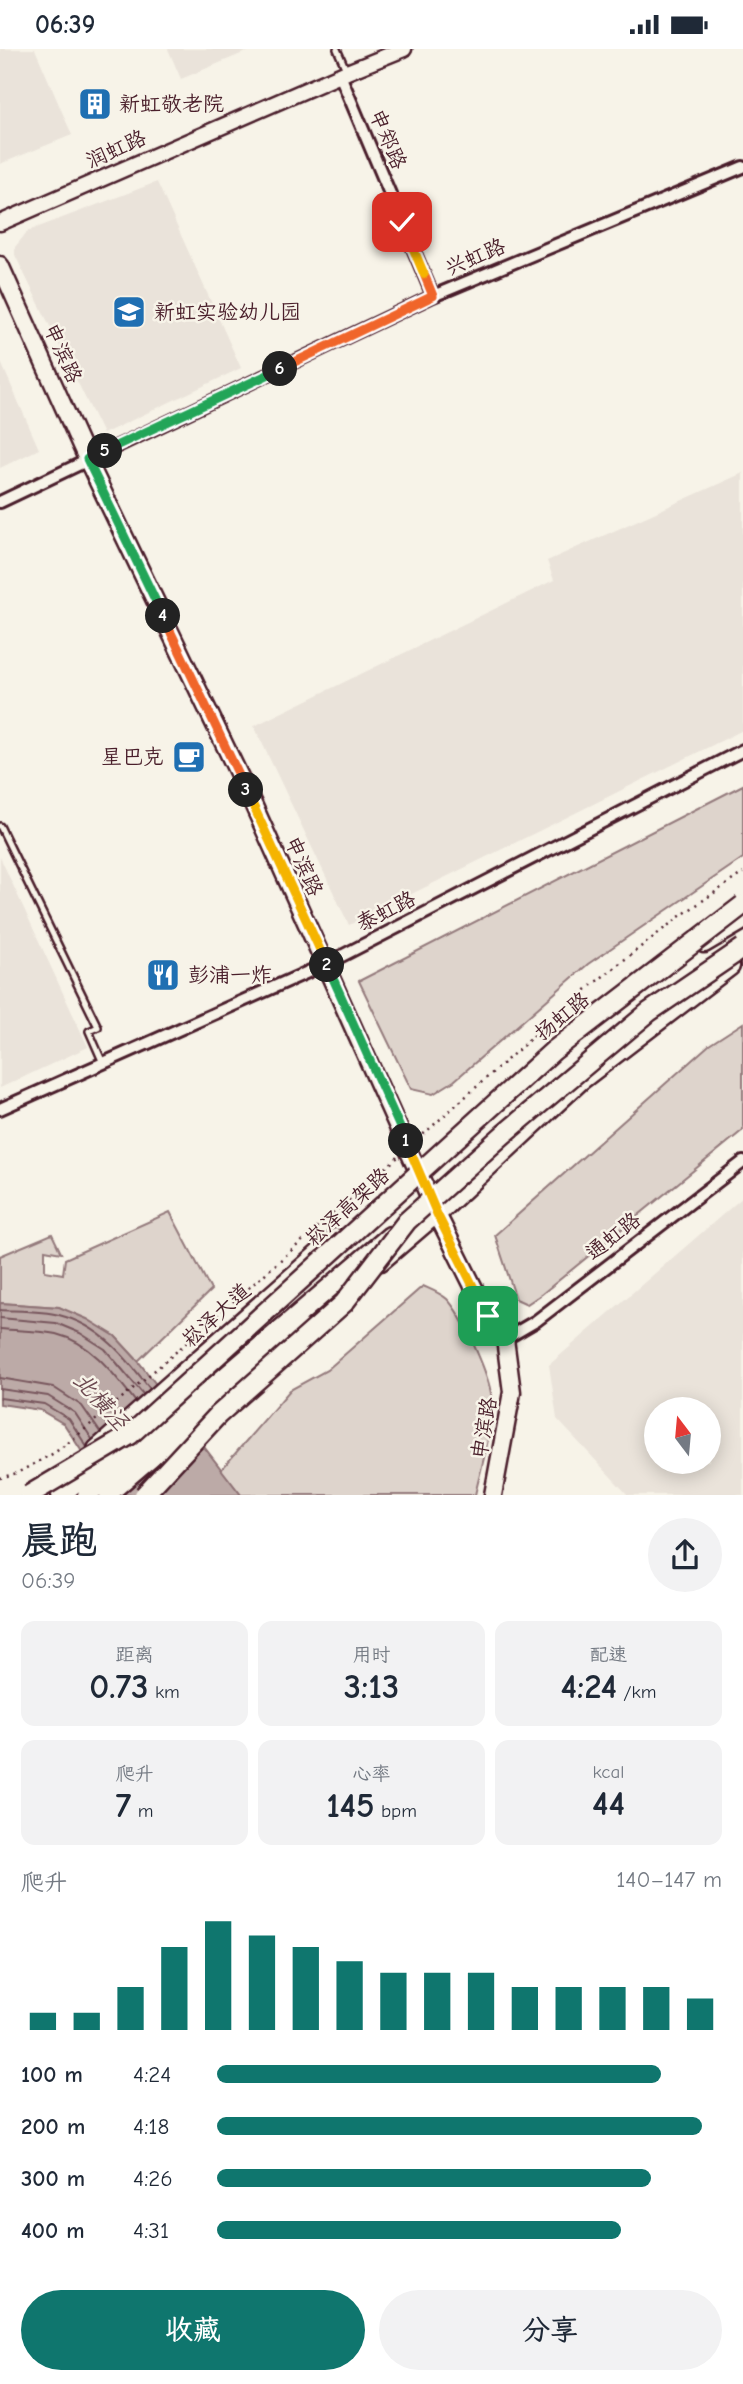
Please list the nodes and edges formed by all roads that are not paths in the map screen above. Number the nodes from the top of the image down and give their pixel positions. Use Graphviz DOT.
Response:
graph roads {
  1 [pos="337,49"];
  2 [pos="404,49"];
  3 [pos="343,73"];
  4 [pos="743,167"];
  5 [pos="0,223"];
  6 [pos="0,265"];
  7 [pos="433,296"];
  8 [pos="87,459"];
  9 [pos="0,502"];
  10 [pos="743,750"];
  11 [pos="0,826"];
  12 [pos="743,907"];
  13 [pos="743,920"];
  14 [pos="743,948"];
  15 [pos="743,957"];
  16 [pos="675,959"];
  17 [pos="326,964"];
  18 [pos="103,1063"];
  19 [pos="0,1109"];
  20 [pos="743,1162"];
  21 [pos="415,1166"];
  22 [pos="437,1214"];
  23 [pos="407,1221"];
  24 [pos="505,1339"];
  25 [pos="130,1435"];
  26 [pos="29,1495"];
  27 [pos="44,1495"];
  28 [pos="61,1495"];
  29 [pos="87,1495"];
  30 [pos="108,1495"];
  31 [pos="144,1495"];
  32 [pos="493,1495"];
  1 -- 3 [label="lane"];
  2 -- 3 [label="street, 润虹路"];
  3 -- 5 [label="street, 润虹路"];
  3 -- 7 [label="street, 申郑路"];
  4 -- 7 [label="street, 兴虹路"];
  6 -- 8 [label="main road, 申滨路"];
  7 -- 8 [label="street, 兴虹路"];
  8 -- 9 [label="street, 兴虹路"];
  8 -- 17 [label="main road, 申滨路"];
  10 -- 17 [label="street, 泰虹路"];
  11 -- 18 [label="lane"];
  12 -- 16 [label="main road, bridge"];
  12 -- 21 [label="main road, 扬虹路"];
  13 -- 16 [label="main road, 崧泽高架路, bridge"];
  14 -- 23 [label="main road, bridge"];
  15 -- 22 [label="main road"];
  16 -- 25 [label="main road, 崧泽高架路, bridge"];
  17 -- 18 [label="street, 泰虹路"];
  17 -- 21 [label="main road, 申滨路"];
  18 -- 19 [label="street, 泰虹路"];
  20 -- 24 [label="street, 通虹路"];
  21 -- 22 [label="main road, 申滨路"];
  21 -- 27 [label="main road, 崧泽大道, bridge"];
  22 -- 24 [label="main road, 申滨路"];
  22 -- 30 [label="main road"];
  23 -- 29 [label="main road, bridge"];
  23 -- 31 [label="main road, bridge"];
  24 -- 32 [label="main road, 申滨路"];
  25 -- 26 [label="main road, bridge"];
  25 -- 28 [label="main road, 崧泽高架路, bridge"];
}
